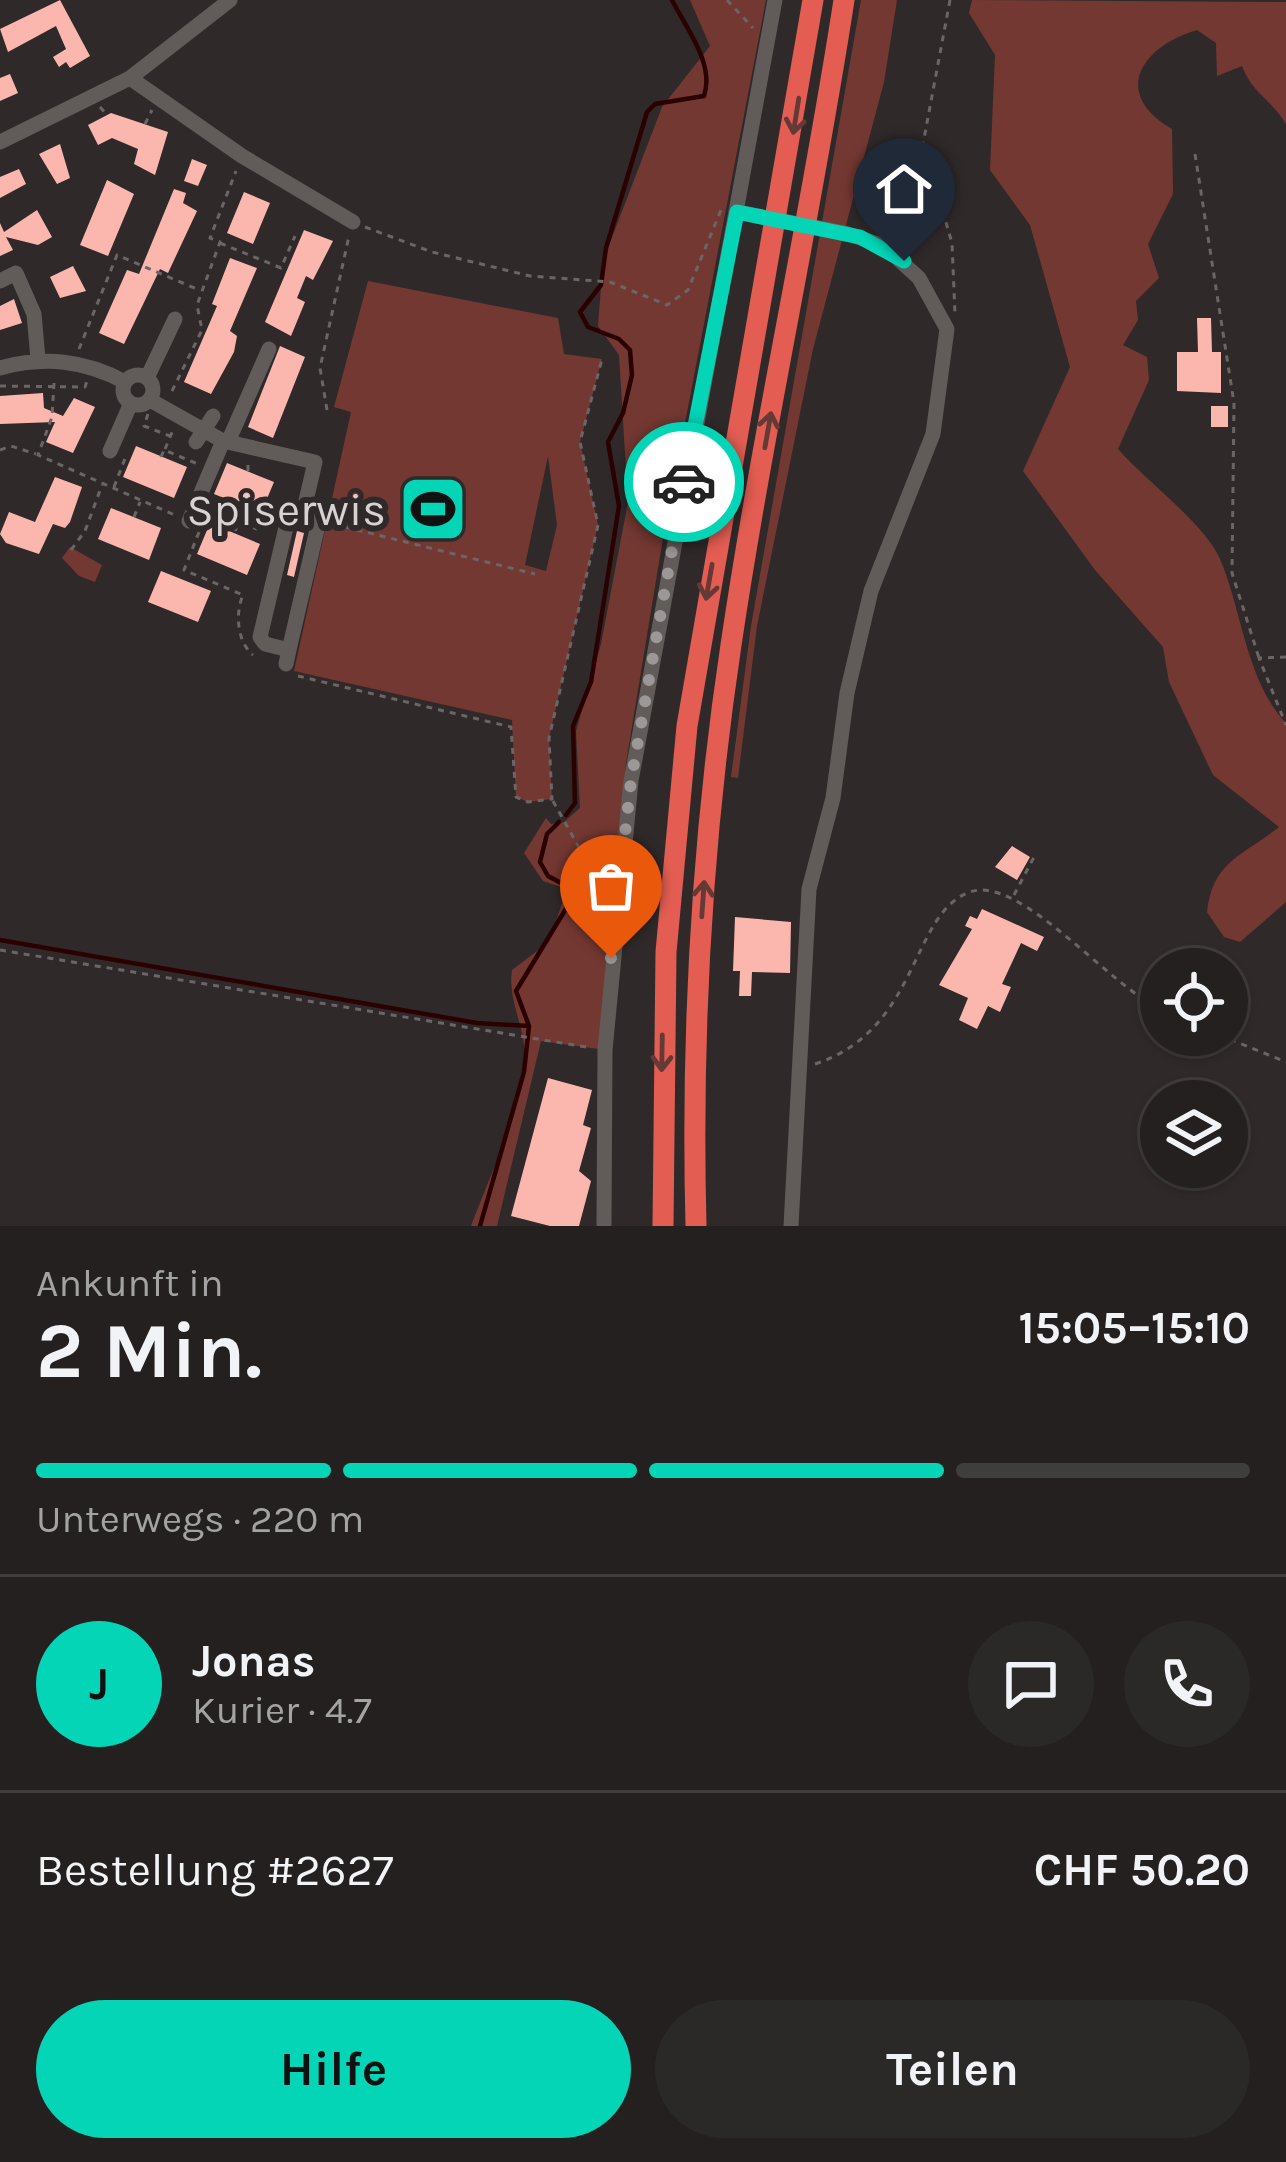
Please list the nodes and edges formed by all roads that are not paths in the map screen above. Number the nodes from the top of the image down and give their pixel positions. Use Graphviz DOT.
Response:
graph roads {
  1 [pos="230,0"];
  2 [pos="776,0"];
  3 [pos="813,0"];
  4 [pos="844,0"];
  5 [pos="130,78"];
  6 [pos="0,142"];
  7 [pos="741,212"];
  8 [pos="353,222"];
  9 [pos="0,280"];
  10 [pos="176,319"];
  11 [pos="269,349"];
  12 [pos="38,359"];
  13 [pos="0,368"];
  14 [pos="147,378"];
  15 [pos="125,382"];
  16 [pos="152,401"];
  17 [pos="131,404"];
  18 [pos="213,416"];
  19 [pos="198,437"];
  20 [pos="226,441"];
  21 [pos="118,453"];
  22 [pos="192,513"];
  23 [pos="311,519"];
  24 [pos="274,578"];
  25 [pos="304,585"];
  26 [pos="604,1226"];
  27 [pos="663,1226"];
  28 [pos="696,1226"];
  29 [pos="791,1226"];
  1 -- 5 [label="street"];
  2 -- 7 [label="street"];
  3 -- 27 [label="highway, one-way"];
  28 -- 4 [label="highway, one-way"];
  5 -- 6 [label="street"];
  5 -- 8 [label="street"];
  7 -- 26 [label="street"];
  7 -- 29 [label="street"];
  9 -- 12 [label="street"];
  10 -- 14 [label="street"];
  11 -- 20 [label="street"];
  12 -- 13 [label="street"];
  12 -- 15 [label="street"];
  14 -- 15 [label="street"];
  14 -- 16 [label="street"];
  15 -- 17 [label="street"];
  16 -- 17 [label="street"];
  16 -- 19 [label="street"];
  17 -- 21 [label="street"];
  18 -- 19 [label="street"];
  19 -- 20 [label="street"];
  20 -- 22 [label="street"];
  20 -- 23 [label="street"];
  23 -- 24 [label="street"];
  23 -- 25 [label="street"];
  24 -- 25 [label="street"];
  24 -- 25 [label="street"];
}
